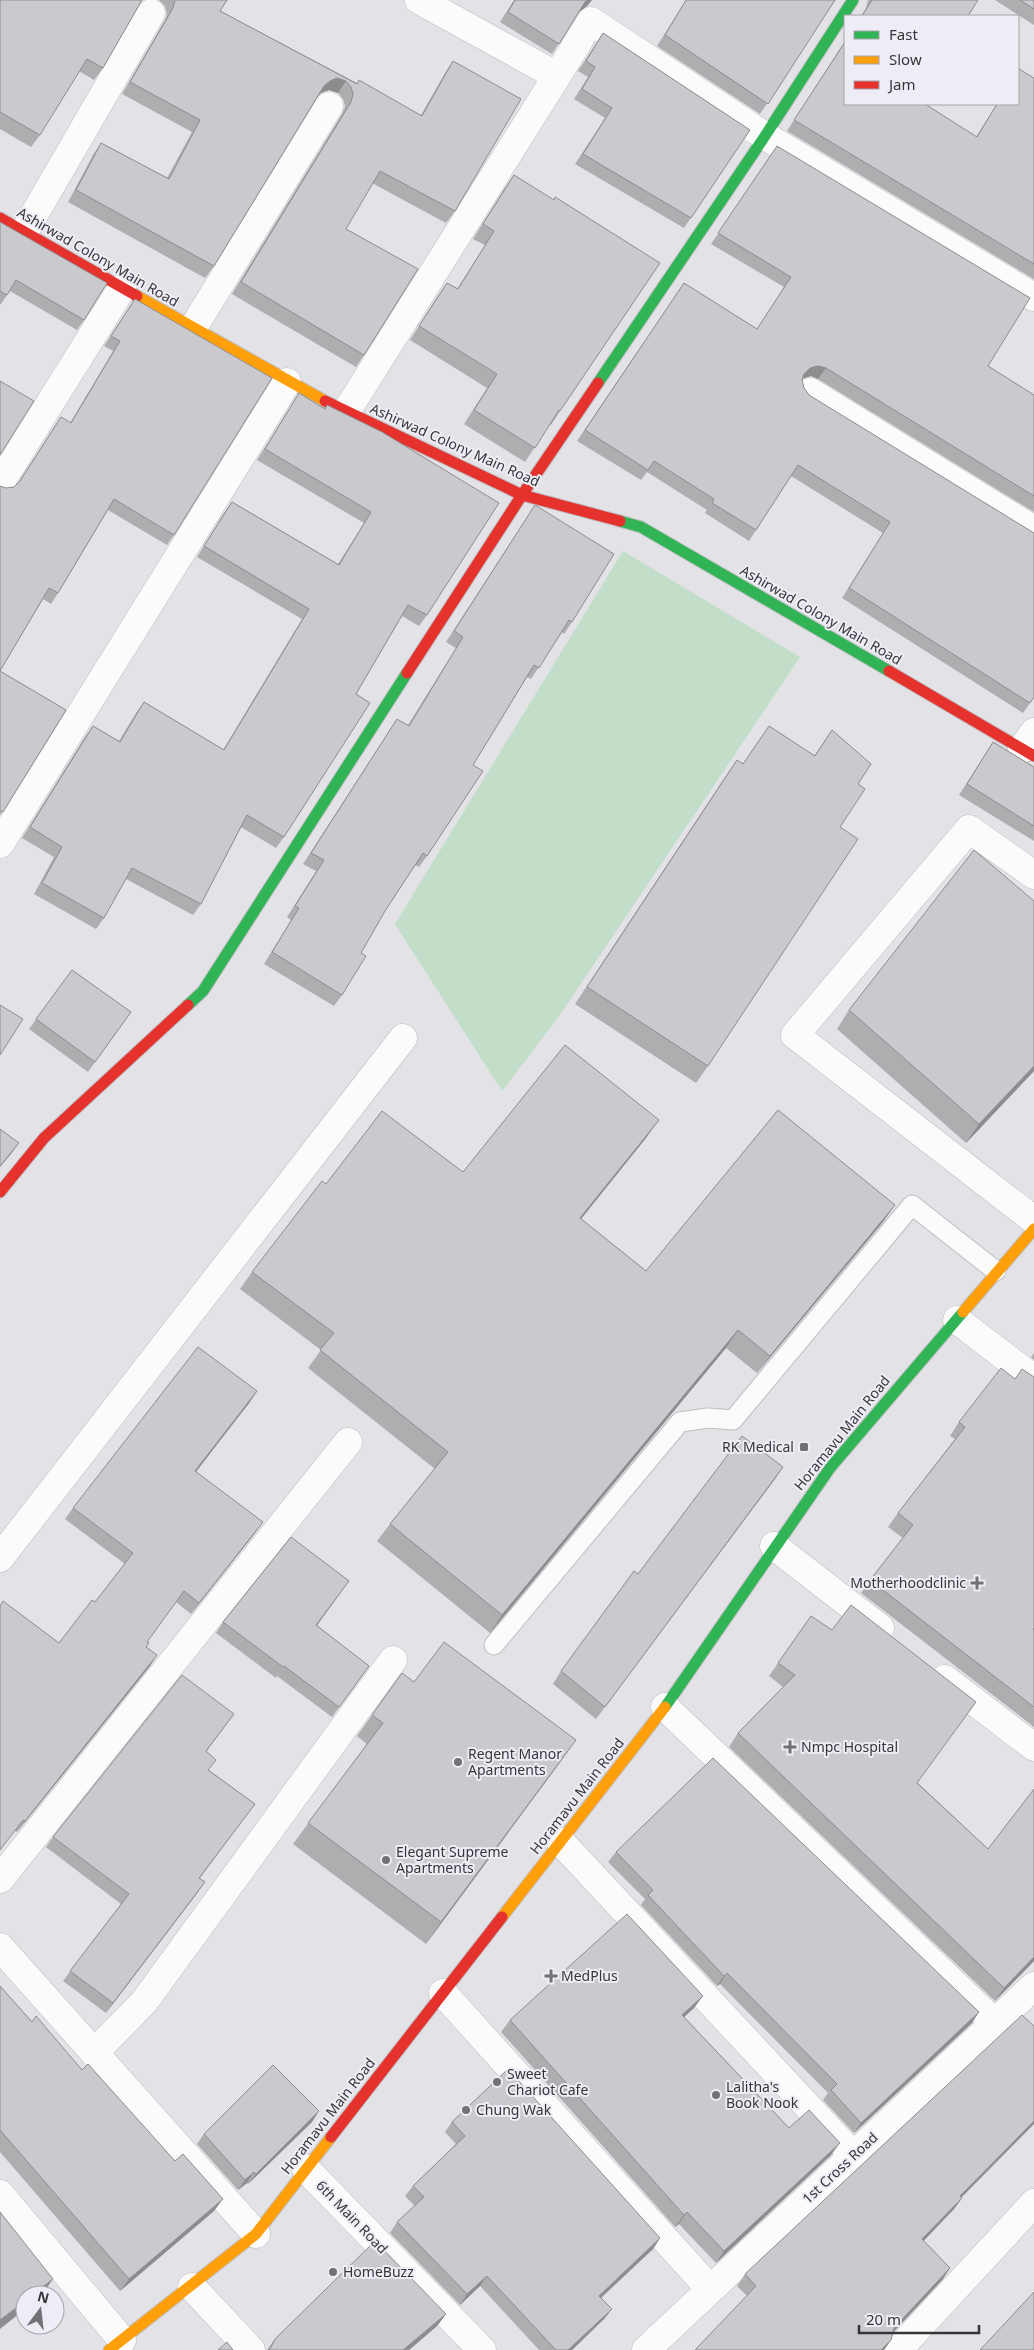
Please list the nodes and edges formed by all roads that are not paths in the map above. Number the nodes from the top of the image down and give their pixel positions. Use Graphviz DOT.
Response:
graph roads {
  1 [pos="419,0"];
  2 [pos="853,0"];
  3 [pos="151,13"];
  4 [pos="557,76"];
  5 [pos="329,106"];
  6 [pos="765,136"];
  7 [pos="0,218"];
  8 [pos="24,232"];
  9 [pos="122,288"];
  10 [pos="1034,297"];
  11 [pos="192,328"];
  12 [pos="287,382"];
  13 [pos="810,392"];
  14 [pos="346,412"];
  15 [pos="0,483"];
  16 [pos="522,495"];
  17 [pos="1034,530"];
  18 [pos="1030,746"];
  19 [pos="0,844"];
  20 [pos="1034,875"];
  21 [pos="403,1038"];
  22 [pos="0,1192"];
  23 [pos="1034,1220"];
  24 [pos="1034,1229"];
  25 [pos="996,1271"];
  26 [pos="957,1320"];
  27 [pos="1034,1379"];
  28 [pos="348,1442"];
  29 [pos="774,1546"];
  30 [pos="0,1558"];
  31 [pos="494,1644"];
  32 [pos="900,1644"];
  33 [pos="393,1660"];
  34 [pos="924,1662"];
  35 [pos="665,1707"];
  36 [pos="1034,1748"];
  37 [pos="560,1842"];
  38 [pos="0,1879"];
  39 [pos="0,1947"];
  40 [pos="1034,1986"];
  41 [pos="443,1994"];
  42 [pos="994,2022"];
  43 [pos="94,2052"];
  44 [pos="853,2155"];
  45 [pos="306,2169"];
  46 [pos="0,2194"];
  47 [pos="1034,2203"];
  48 [pos="256,2234"];
  49 [pos="192,2287"];
  50 [pos="710,2289"];
  51 [pos="116,2345"];
  52 [pos="251,2350"];
  53 [pos="482,2350"];
  54 [pos="646,2350"];
  55 [pos="898,2350"];
  1 -- 4 [label="street"];
  2 -- 6 [label="street"];
  3 -- 8 [label="street"];
  4 -- 6 [label="street"];
  4 -- 14 [label="street"];
  5 -- 11 [label="street"];
  6 -- 10 [label="street"];
  6 -- 16 [label="street"];
  7 -- 8 [label="street, Ashirwad Colony Main Road"];
  8 -- 9 [label="street, Ashirwad Colony Main Road"];
  9 -- 11 [label="street, Ashirwad Colony Main Road"];
  9 -- 15 [label="street"];
  11 -- 12 [label="street, Ashirwad Colony Main Road"];
  12 -- 14 [label="street, Ashirwad Colony Main Road"];
  12 -- 19 [label="street"];
  13 -- 17 [label="street"];
  14 -- 16 [label="street, Ashirwad Colony Main Road"];
  16 -- 18 [label="street, Ashirwad Colony Main Road"];
  16 -- 22 [label="street"];
  20 -- 23 [label="street"];
  21 -- 30 [label="street"];
  24 -- 25 [label="street, Horamavu Main Road"];
  25 -- 26 [label="street, Horamavu Main Road"];
  25 -- 31 [label="lane"];
  26 -- 27 [label="street"];
  26 -- 29 [label="street, Horamavu Main Road"];
  28 -- 38 [label="street"];
  29 -- 32 [label="street"];
  29 -- 35 [label="street, Horamavu Main Road"];
  33 -- 43 [label="street"];
  34 -- 36 [label="street"];
  35 -- 37 [label="street, Horamavu Main Road"];
  35 -- 42 [label="street"];
  37 -- 41 [label="street, Horamavu Main Road"];
  37 -- 44 [label="street"];
  39 -- 43 [label="street"];
  40 -- 42 [label="street, 1st Cross Road"];
  41 -- 45 [label="street, Horamavu Main Road"];
  41 -- 50 [label="street"];
  42 -- 44 [label="street, 1st Cross Road"];
  43 -- 48 [label="street"];
  44 -- 50 [label="street, 1st Cross Road"];
  45 -- 48 [label="street, Horamavu Main Road"];
  45 -- 53 [label="street, 6th Main Road"];
  46 -- 51 [label="street"];
  47 -- 55 [label="street"];
  48 -- 49 [label="street, Horamavu Main Road"];
  49 -- 51 [label="street, Horamavu Main Road"];
  49 -- 52 [label="street"];
  50 -- 54 [label="street, 1st Cross Road"];
}
